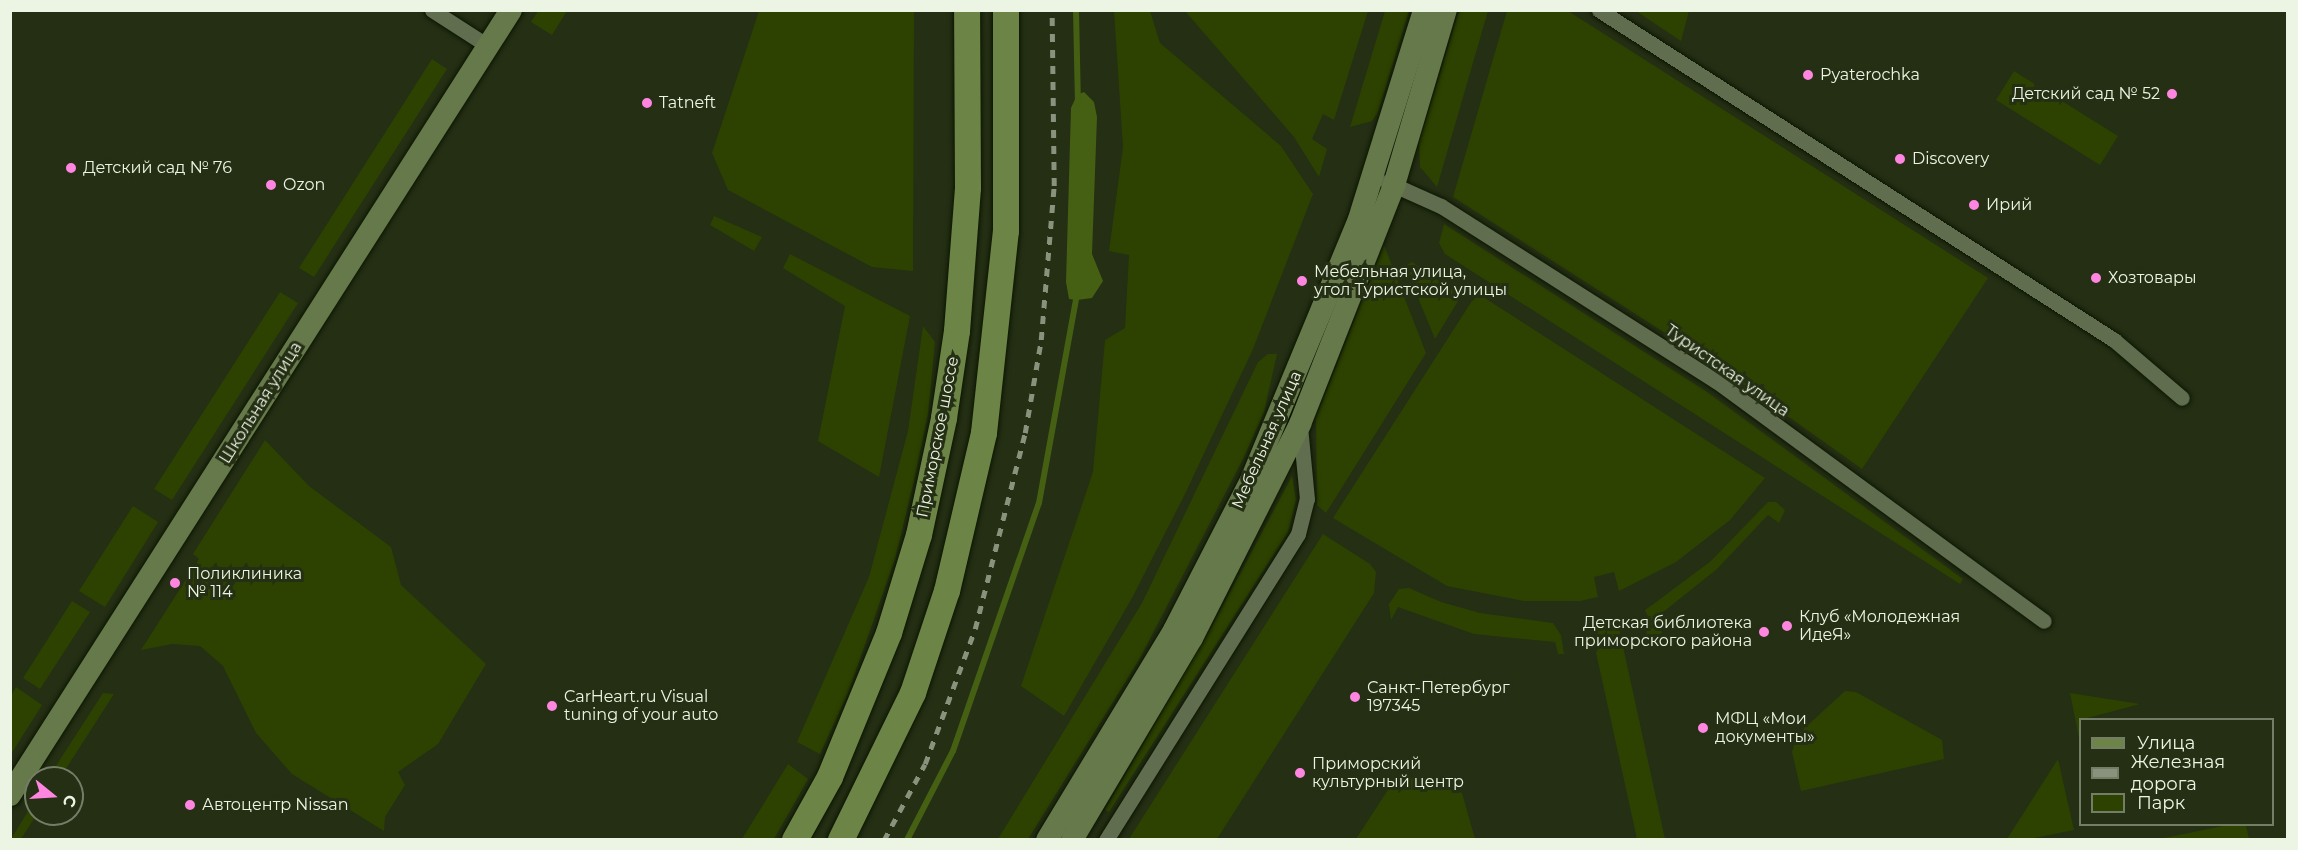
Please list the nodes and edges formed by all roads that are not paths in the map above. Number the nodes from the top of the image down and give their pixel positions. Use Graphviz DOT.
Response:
graph roads {
  1 [pos="432,10"];
  2 [pos="511,10"];
  3 [pos="967,10"];
  4 [pos="1006,10"];
  5 [pos="1424,10"];
  6 [pos="1446,10"];
  7 [pos="1599,10"];
  8 [pos="488,46"];
  9 [pos="1384,181"];
  10 [pos="2182,398"];
  11 [pos="1300,424"];
  12 [pos="2044,621"];
  13 [pos="10,795"];
  14 [pos="795,840"];
  15 [pos="841,840"];
  16 [pos="1047,840"];
  17 [pos="1072,840"];
  18 [pos="1106,840"];
  1 -- 8 [label="street"];
  2 -- 8 [label="street, Школьная улица"];
  3 -- 14 [label="main road, Приморское шоссе"];
  4 -- 15 [label="main road"];
  5 -- 9 [label="street, Мебельная улица"];
  6 -- 9 [label="street, Мебельная улица"];
  7 -- 10 [label="street"];
  8 -- 13 [label="street, Школьная улица"];
  9 -- 11 [label="street, Мебельная улица"];
  9 -- 12 [label="street, Туристская улица"];
  9 -- 16 [label="street, Мебельная улица"];
  11 -- 17 [label="street, Мебельная улица"];
  11 -- 18 [label="street"];
}
